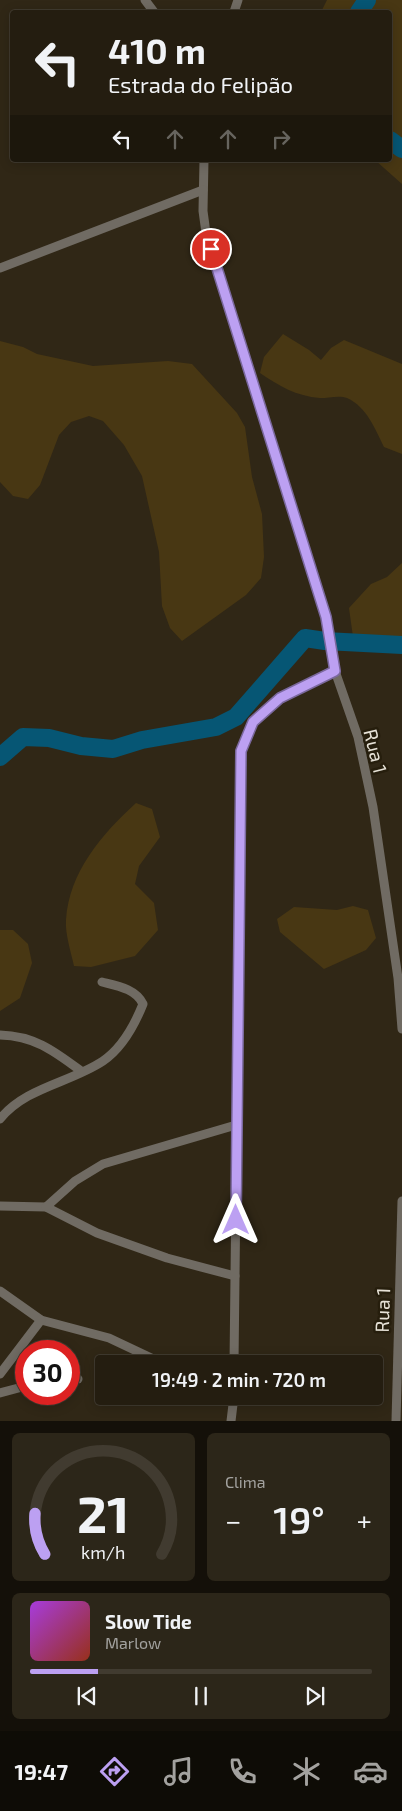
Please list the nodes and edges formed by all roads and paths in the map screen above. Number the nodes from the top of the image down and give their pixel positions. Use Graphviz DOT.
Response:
graph roads {
  1 [pos="204,162"];
  2 [pos="203,190"];
  3 [pos="0,268"];
  4 [pos="335,671"];
  5 [pos="102,982"];
  6 [pos="402,1029"];
  7 [pos="0,1035"];
  8 [pos="81,1071"];
  9 [pos="0,1119"];
  10 [pos="236,1125"];
  11 [pos="402,1201"];
  12 [pos="0,1206"];
  13 [pos="46,1207"];
  14 [pos="236,1276"];
  15 [pos="0,1291"];
  16 [pos="41,1320"];
  17 [pos="145,1355"];
  18 [pos="234,1355"];
  19 [pos="0,1374"];
  20 [pos="15,1389"];
  21 [pos="0,1393"];
  22 [pos="233,1405"];
  23 [pos="232,1421"];
  24 [pos="396,1421"];
  1 -- 2 [label="street, Rua 1"];
  2 -- 3 [label="street"];
  2 -- 4 [label="street, Rua 1"];
  4 -- 6 [label="street, Rua 1"];
  4 -- 10 [label="street"];
  5 -- 8 [label="street"];
  7 -- 8 [label="street"];
  8 -- 9 [label="street"];
  10 -- 13 [label="street"];
  10 -- 14 [label="street"];
  11 -- 24 [label="street, Rua 1"];
  12 -- 13 [label="street"];
  13 -- 14 [label="street"];
  14 -- 18 [label="street"];
  15 -- 16 [label="street"];
  16 -- 17 [label="street"];
  16 -- 19 [label="street"];
  20 -- 21 [label="street"];
  22 -- 23 [label="street"];
}
